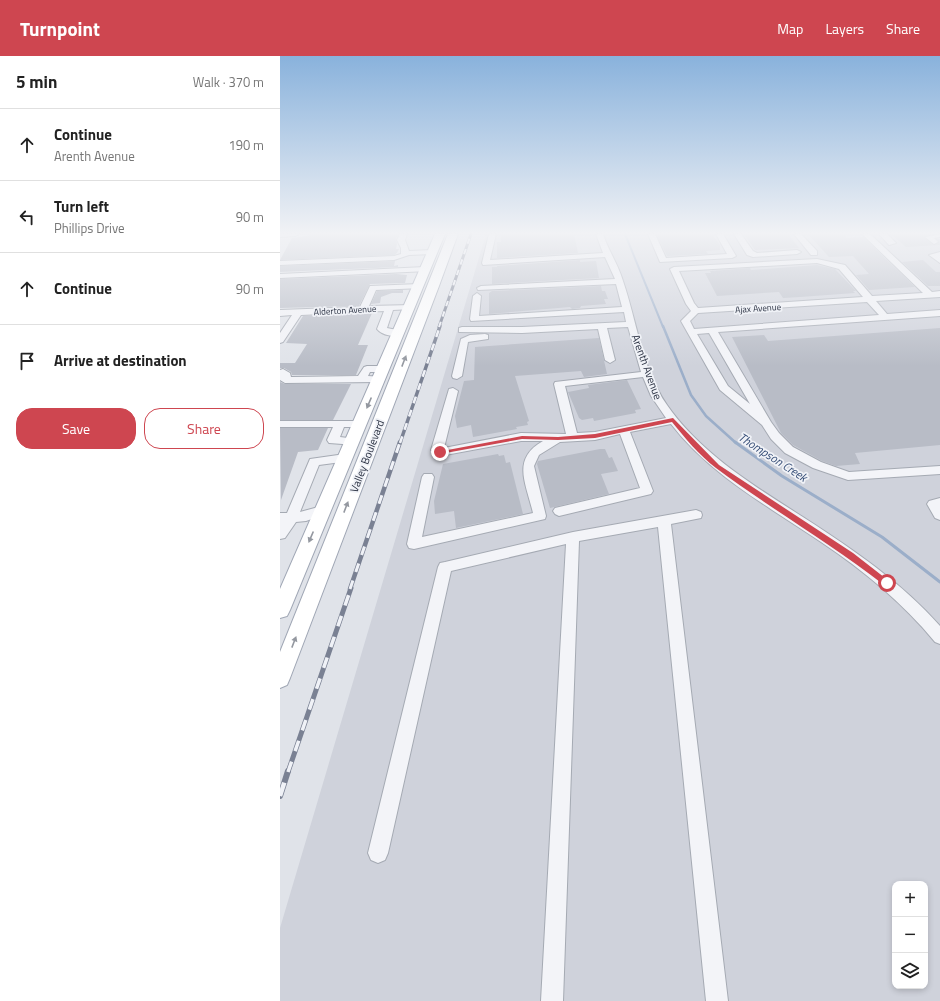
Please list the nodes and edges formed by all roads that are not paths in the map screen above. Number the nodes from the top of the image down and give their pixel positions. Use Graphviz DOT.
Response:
graph roads {
  1 [pos="423,278"];
  2 [pos="437,278"];
  3 [pos="618,278"];
  4 [pos="678,278"];
  5 [pos="851,278"];
  6 [pos="912,278"];
  7 [pos="619,281"];
  8 [pos="397,287"];
  9 [pos="940,294"];
  10 [pos="930,295"];
  11 [pos="417,299"];
  12 [pos="870,300"];
  13 [pos="391,302"];
  14 [pos="363,309"];
  15 [pos="628,309"];
  16 [pos="696,311"];
  17 [pos="298,312"];
  18 [pos="280,313"];
  19 [pos="940,313"];
  20 [pos="885,317"];
  21 [pos="632,324"];
  22 [pos="602,325"];
  23 [pos="558,328"];
  24 [pos="462,330"];
  25 [pos="712,330"];
  26 [pos="691,332"];
  27 [pos="399,333"];
  28 [pos="280,340"];
  29 [pos="610,360"];
  30 [pos="280,372"];
  31 [pos="382,374"];
  32 [pos="647,374"];
  33 [pos="457,376"];
  34 [pos="453,391"];
  35 [pos="673,420"];
  36 [pos="766,423"];
  37 [pos="280,424"];
  38 [pos="340,424"];
  39 [pos="360,424"];
  40 [pos="624,430"];
  41 [pos="558,438"];
  42 [pos="573,438"];
  43 [pos="352,442"];
  44 [pos="345,458"];
  45 [pos="940,470"];
  46 [pos="428,477"];
  47 [pos="940,503"];
  48 [pos="322,511"];
  49 [pos="559,511"];
  50 [pos="940,515"];
  51 [pos="696,516"];
  52 [pos="286,518"];
  53 [pos="664,521"];
  54 [pos="280,534"];
  55 [pos="573,537"];
  56 [pos="321,572"];
  57 [pos="280,610"];
  58 [pos="940,637"];
  59 [pos="280,678"];
  60 [pos="378,854"];
  61 [pos="552,1001"];
  62 [pos="717,1001"];
  1 -- 11 [label="main road, Valley Boulevard"];
  2 -- 11 [label="main road, Valley Boulevard"];
  3 -- 7 [label="street, Arenth Avenue"];
  4 -- 16 [label="street"];
  5 -- 12 [label="street"];
  6 -- 10 [label="street"];
  7 -- 15 [label="street, Arenth Avenue"];
  7 -- 15 [label="street"];
  8 -- 11 [label="street"];
  8 -- 13 [label="street"];
  8 -- 14 [label="street"];
  9 -- 10 [label="street, Ajax Avenue"];
  10 -- 12 [label="street, Ajax Avenue"];
  11 -- 13 [label="street, Alderton Avenue"];
  11 -- 13 [label="street"];
  11 -- 27 [label="main road, Valley Boulevard"];
  56 -- 11 [label="main road, Valley Boulevard, one-way"];
  12 -- 16 [label="street, Ajax Avenue"];
  12 -- 20 [label="street"];
  13 -- 14 [label="street, Alderton Avenue"];
  13 -- 27 [label="street"];
  14 -- 17 [label="street, Alderton Avenue"];
  15 -- 21 [label="street, Arenth Avenue"];
  16 -- 26 [label="street"];
  17 -- 18 [label="street, Alderton Avenue"];
  17 -- 28 [label="street"];
  19 -- 20 [label="street"];
  20 -- 25 [label="street"];
  21 -- 22 [label="street"];
  21 -- 32 [label="street, Arenth Avenue"];
  22 -- 23 [label="street"];
  22 -- 29 [label="street"];
  23 -- 24 [label="street"];
  23 -- 33 [label="street"];
  25 -- 26 [label="street"];
  25 -- 36 [label="street"];
  26 -- 36 [label="street"];
  27 -- 31 [label="main road, Valley Boulevard"];
  30 -- 31 [label="street"];
  31 -- 39 [label="main road, Valley Boulevard, one-way"];
  32 -- 35 [label="street, Arenth Avenue"];
  32 -- 42 [label="street"];
  34 -- 41 [label="street"];
  35 -- 40 [label="street"];
  35 -- 58 [label="street, Arenth Avenue"];
  36 -- 45 [label="street"];
  37 -- 38 [label="street"];
  38 -- 39 [label="street"];
  38 -- 43 [label="street"];
  39 -- 43 [label="main road, Valley Boulevard"];
  40 -- 42 [label="street"];
  40 -- 49 [label="street"];
  41 -- 42 [label="street"];
  41 -- 46 [label="street"];
  43 -- 44 [label="main road, Valley Boulevard"];
  44 -- 48 [label="main road, Valley Boulevard"];
  44 -- 52 [label="street"];
  47 -- 50 [label="street"];
  48 -- 52 [label="street"];
  48 -- 56 [label="main road"];
  48 -- 57 [label="main road, Valley Boulevard, one-way"];
  51 -- 53 [label="street"];
  52 -- 54 [label="street"];
  53 -- 55 [label="street"];
  53 -- 62 [label="street"];
  55 -- 60 [label="street"];
  55 -- 61 [label="street"];
  59 -- 56 [label="main road, Valley Boulevard, one-way"];
}
